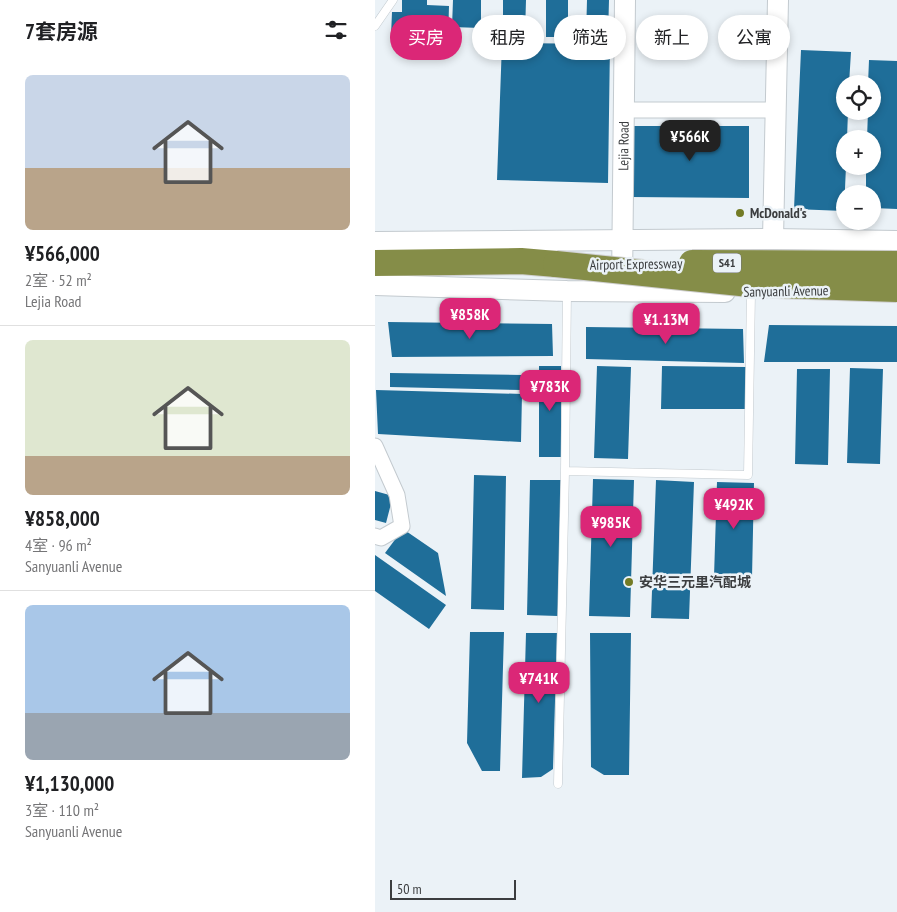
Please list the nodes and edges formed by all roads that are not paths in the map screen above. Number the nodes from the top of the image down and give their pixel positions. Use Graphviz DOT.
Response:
graph roads {
  1 [pos="393,0"];
  2 [pos="625,0"];
  3 [pos="778,0"];
  4 [pos="375,26"];
  5 [pos="623,110"];
  6 [pos="775,110"];
  7 [pos="773,239"];
  8 [pos="622,240"];
  9 [pos="897,241"];
  10 [pos="375,242"];
  11 [pos="557,252"];
  12 [pos="375,262"];
  13 [pos="897,264"];
  14 [pos="375,285"];
  15 [pos="897,289"];
  16 [pos="563,291"];
  17 [pos="622,292"];
  18 [pos="751,292"];
  19 [pos="375,446"];
  20 [pos="565,471"];
  21 [pos="375,536"];
  22 [pos="558,784"];
  1 -- 4 [label="lane"];
  2 -- 5 [label="main road, Lejia Road"];
  3 -- 6 [label="main road"];
  5 -- 6 [label="street"];
  5 -- 8 [label="main road, Lejia Road"];
  6 -- 7 [label="main road"];
  7 -- 8 [label="main road"];
  7 -- 9 [label="main road"];
  8 -- 11 [label="main road"];
  8 -- 17 [label="main road, Lejia Road"];
  10 -- 11 [label="main road"];
  11 -- 12 [label="highway, Airport Expressway / S41"];
  11 -- 13 [label="highway, Airport Expressway / S41, bridge"];
  11 -- 15 [label="highway, bridge"];
  11 -- 16 [label="street"];
  14 -- 16 [label="main road, Sanyuanli Avenue"];
  15 -- 18 [label="main road, Sanyuanli Avenue"];
  16 -- 17 [label="main road, Sanyuanli Avenue"];
  16 -- 20 [label="lane"];
  17 -- 18 [label="main road, Sanyuanli Avenue"];
  18 -- 20 [label="lane"];
  19 -- 21 [label="street"];
  20 -- 22 [label="lane"];
}
